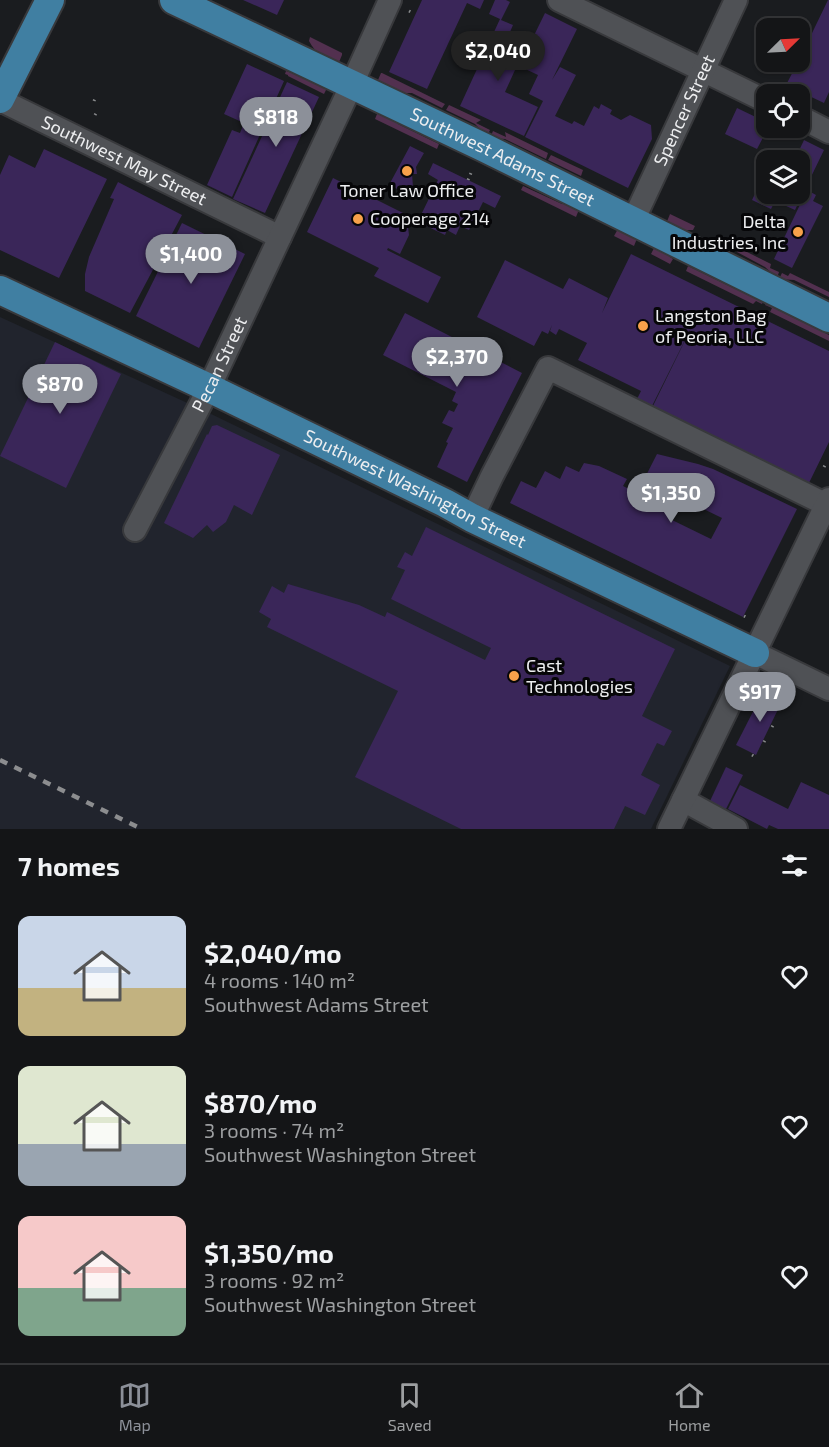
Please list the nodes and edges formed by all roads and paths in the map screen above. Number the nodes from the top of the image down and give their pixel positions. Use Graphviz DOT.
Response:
graph roads {
  1 [pos="50,0"];
  2 [pos="174,0"];
  3 [pos="559,0"];
  4 [pos="736,0"];
  5 [pos="403,8"];
  6 [pos="703,70"];
  7 [pos="352,84"];
  8 [pos="96,96"];
  9 [pos="756,96"];
  10 [pos="0,99"];
  11 [pos="94,101"];
  12 [pos="98,110"];
  13 [pos="96,115"];
  14 [pos="810,122"];
  15 [pos="829,132"];
  16 [pos="471,173"];
  17 [pos="468,180"];
  18 [pos="633,220"];
  19 [pos="280,237"];
  20 [pos="0,290"];
  21 [pos="829,318"];
  22 [pos="209,388"];
  23 [pos="828,503"];
  24 [pos="472,518"];
  25 [pos="135,530"];
  26 [pos="755,653"];
  27 [pos="829,689"];
  28 [pos="775,722"];
  29 [pos="772,727"];
  30 [pos="767,737"];
  31 [pos="764,742"];
  32 [pos="752,755"];
  33 [pos="757,758"];
  34 [pos="683,800"];
  35 [pos="669,829"];
  36 [pos="736,829"];
  1 -- 10 [label="main road"];
  2 -- 7 [label="main road, Southwest Adams Street"];
  3 -- 6 [label="street"];
  4 -- 6 [label="street, Spencer Street"];
  5 -- 7 [label="street, Pecan Street"];
  6 -- 9 [label="street"];
  6 -- 18 [label="street, Spencer Street"];
  7 -- 18 [label="main road, Southwest Adams Street"];
  7 -- 19 [label="street, Pecan Street"];
  8 -- 11 [label="path"];
  10 -- 19 [label="street, Southwest May Street"];
  12 -- 13 [label="path"];
  14 -- 15 [label="street"];
  16 -- 17 [label="path"];
  18 -- 21 [label="main road, Southwest Adams Street"];
  19 -- 22 [label="street, Pecan Street"];
  20 -- 22 [label="main road, Southwest Washington Street"];
  22 -- 24 [label="main road, Southwest Washington Street"];
  22 -- 25 [label="street, Pecan Street"];
  23 -- 24 [label="street"];
  23 -- 26 [label="street"];
  24 -- 26 [label="main road, Southwest Washington Street"];
  26 -- 27 [label="street, Southwest Washington Street"];
  26 -- 34 [label="street"];
  28 -- 29 [label="path"];
  30 -- 31 [label="path"];
  32 -- 33 [label="path"];
  34 -- 35 [label="street"];
  34 -- 36 [label="street"];
}
